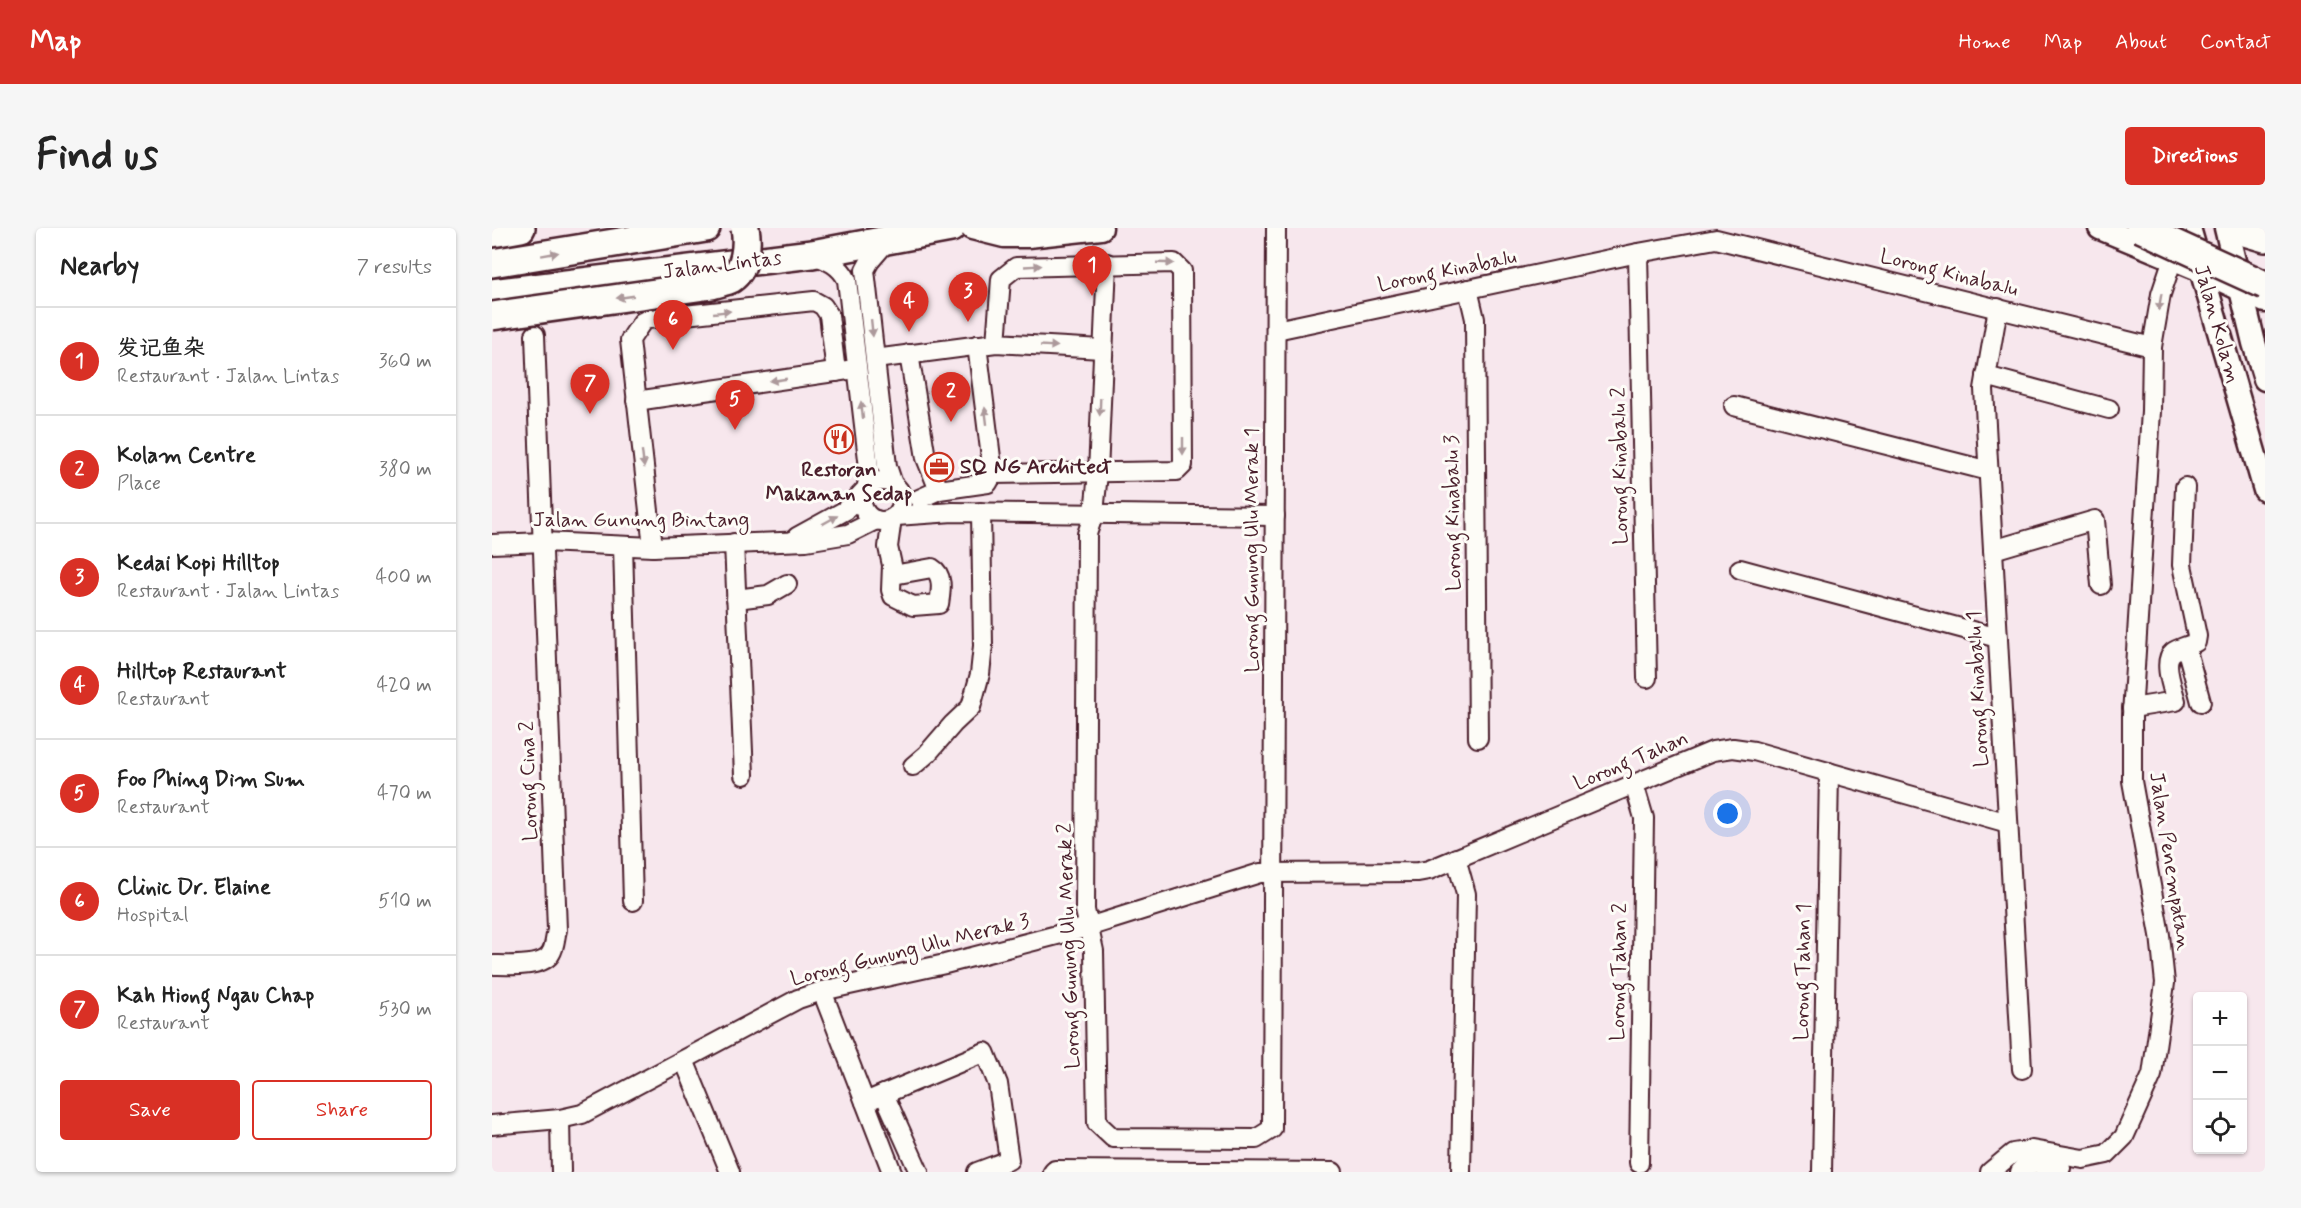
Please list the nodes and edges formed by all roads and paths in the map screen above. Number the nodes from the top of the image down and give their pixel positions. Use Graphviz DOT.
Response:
graph roads {
  1 [pos="520,228"];
  2 [pos="706,228"];
  3 [pos="745,228"];
  4 [pos="951,228"];
  5 [pos="972,228"];
  6 [pos="1101,228"];
  7 [pos="1276,228"];
  8 [pos="2100,228"];
  9 [pos="2140,228"];
  10 [pos="2189,228"];
  11 [pos="2226,228"];
  12 [pos="2231,228"];
  13 [pos="680,230"];
  14 [pos="492,233"];
  15 [pos="2265,238"];
  16 [pos="888,240"];
  17 [pos="1638,253"];
  18 [pos="812,254"];
  19 [pos="2173,258"];
  20 [pos="492,263"];
  21 [pos="1107,263"];
  22 [pos="2201,270"];
  23 [pos="2253,287"];
  24 [pos="1468,289"];
  25 [pos="492,293"];
  26 [pos="2265,301"];
  27 [pos="1998,308"];
  28 [pos="492,316"];
  29 [pos="1276,330"];
  30 [pos="535,335"];
  31 [pos="996,343"];
  32 [pos="977,345"];
  33 [pos="2152,346"];
  34 [pos="1102,348"];
  35 [pos="909,354"];
  36 [pos="875,359"];
  37 [pos="858,369"];
  38 [pos="2263,371"];
  39 [pos="836,372"];
  40 [pos="1986,376"];
  41 [pos="636,400"];
  42 [pos="1734,406"];
  43 [pos="2109,409"];
  44 [pos="2243,414"];
  45 [pos="1989,471"];
  46 [pos="1098,473"];
  47 [pos="993,474"];
  48 [pos="2186,487"];
  49 [pos="866,488"];
  50 [pos="897,489"];
  51 [pos="939,490"];
  52 [pos="2265,490"];
  53 [pos="919,499"];
  54 [pos="953,512"];
  55 [pos="981,512"];
  56 [pos="1094,513"];
  57 [pos="1275,516"];
  58 [pos="888,518"];
  59 [pos="790,540"];
  60 [pos="544,542"];
  61 [pos="734,543"];
  62 [pos="492,544"];
  63 [pos="623,546"];
  64 [pos="653,547"];
  65 [pos="1993,550"];
  66 [pos="1740,569"];
  67 [pos="893,575"];
  68 [pos="787,584"];
  69 [pos="2101,585"];
  70 [pos="736,599"];
  71 [pos="1998,638"];
  72 [pos="2187,647"];
  73 [pos="1647,678"];
  74 [pos="2201,702"];
  75 [pos="2132,708"];
  76 [pos="1478,738"];
  77 [pos="913,766"];
  78 [pos="1829,772"];
  79 [pos="744,775"];
  80 [pos="1634,784"];
  81 [pos="2008,822"];
  82 [pos="1456,858"];
  83 [pos="1272,872"];
  84 [pos="633,901"];
  85 [pos="1088,927"];
  86 [pos="492,965"];
  87 [pos="822,991"];
  88 [pos="684,1060"];
  89 [pos="2022,1069"];
  90 [pos="884,1094"];
  91 [pos="865,1102"];
  92 [pos="560,1119"];
  93 [pos="492,1125"];
  94 [pos="1272,1129"];
  95 [pos="1187,1140"];
  96 [pos="2083,1159"];
  97 [pos="1639,1163"];
  98 [pos="1186,1171"];
  99 [pos="561,1172"];
  100 [pos="730,1172"];
  101 [pos="891,1172"];
  102 [pos="920,1172"];
  103 [pos="977,1172"];
  104 [pos="1053,1172"];
  105 [pos="1333,1172"];
  106 [pos="1461,1172"];
  107 [pos="1822,1172"];
  108 [pos="1990,1172"];
  109 [pos="2020,1172"];
  1 -- 14 [label="highway"];
  2 -- 13 [label="highway, Jalan Lintas"];
  3 -- 28 [label="highway, one-way, bridge"];
  4 -- 16 [label="highway, Jalan Lintas"];
  5 -- 6 [label="main road"];
  7 -- 29 [label="street, Lorong Gunung Ulu Merak 1"];
  8 -- 19 [label="main road"];
  9 -- 23 [label="highway, bridge"];
  10 -- 22 [label="main road, Jalan Kolam"];
  11 -- 23 [label="main road, Jalan Kolam"];
  12 -- 15 [label="highway"];
  20 -- 13 [label="highway, Jalan Lintas, one-way"];
  16 -- 18 [label="highway, Jalan Lintas"];
  16 -- 36 [label="street, one-way"];
  17 -- 24 [label="street, Lorong Kinabalu"];
  17 -- 27 [label="street, Lorong Kinabalu"];
  17 -- 73 [label="street, Lorong Kinabalu 2"];
  18 -- 25 [label="highway, Jalan Lintas"];
  18 -- 37 [label="street"];
  19 -- 22 [label="main road"];
  19 -- 33 [label="street, Jalan Penempatan, one-way"];
  31 -- 21 [label="street, one-way"];
  21 -- 34 [label="street, Lorong Gunung Ulu Merak 2"];
  21 -- 46 [label="street, one-way"];
  22 -- 23 [label="main road"];
  22 -- 44 [label="main road, Jalan Kolam"];
  23 -- 26 [label="main road"];
  23 -- 38 [label="main road, Jalan Kolam"];
  24 -- 29 [label="street, Lorong Kinabalu"];
  24 -- 76 [label="street, Lorong Kinabalu 3"];
  27 -- 33 [label="street, Lorong Kinabalu"];
  27 -- 40 [label="street, Lorong Kinabalu 1"];
  29 -- 57 [label="street, Lorong Gunung Ulu Merak 1"];
  30 -- 60 [label="street, Lorong Cina 2"];
  31 -- 32 [label="street"];
  31 -- 34 [label="street, one-way"];
  32 -- 35 [label="street"];
  47 -- 32 [label="street, one-way"];
  33 -- 75 [label="street, Jalan Penempatan"];
  34 -- 46 [label="street, Lorong Gunung Ulu Merak 2, one-way"];
  35 -- 36 [label="street"];
  35 -- 51 [label="street"];
  36 -- 50 [label="street"];
  37 -- 39 [label="street"];
  49 -- 37 [label="street, one-way"];
  38 -- 44 [label="main road"];
  39 -- 41 [label="street, one-way"];
  41 -- 39 [label="street, one-way"];
  40 -- 43 [label="street"];
  40 -- 45 [label="street, Lorong Kinabalu 1"];
  41 -- 64 [label="street, one-way"];
  42 -- 45 [label="street"];
  44 -- 52 [label="main road, Jalan Kolam"];
  45 -- 65 [label="street, Lorong Kinabalu 1"];
  46 -- 47 [label="street"];
  46 -- 56 [label="street, Lorong Gunung Ulu Merak 2"];
  47 -- 51 [label="street"];
  48 -- 72 [label="street"];
  49 -- 50 [label="street"];
  49 -- 58 [label="street"];
  59 -- 49 [label="street, Jalan Gunung Bintang, one-way"];
  50 -- 53 [label="street"];
  50 -- 58 [label="street"];
  51 -- 53 [label="street"];
  53 -- 54 [label="street"];
  54 -- 55 [label="street"];
  54 -- 58 [label="street"];
  55 -- 56 [label="street"];
  55 -- 77 [label="street"];
  56 -- 57 [label="street"];
  56 -- 85 [label="street, Lorong Gunung Ulu Merak 2"];
  57 -- 83 [label="street, Lorong Gunung Ulu Merak 1"];
  58 -- 59 [label="street, Jalan Gunung Bintang"];
  58 -- 67 [label="street"];
  59 -- 61 [label="street, Jalan Gunung Bintang"];
  60 -- 62 [label="street, Jalan Gunung Bintang"];
  60 -- 63 [label="street, Jalan Gunung Bintang"];
  60 -- 86 [label="street, Lorong Cina 2"];
  61 -- 64 [label="street, Jalan Gunung Bintang"];
  61 -- 70 [label="street"];
  63 -- 64 [label="street, Jalan Gunung Bintang"];
  63 -- 84 [label="street"];
  65 -- 69 [label="street"];
  65 -- 71 [label="street, Lorong Kinabalu 1"];
  66 -- 71 [label="street"];
  68 -- 70 [label="street"];
  70 -- 79 [label="street"];
  71 -- 81 [label="street, Lorong Kinabalu 1"];
  72 -- 74 [label="street"];
  72 -- 75 [label="street"];
  75 -- 96 [label="street, Jalan Penempatan"];
  78 -- 80 [label="street, Lorong Tahan"];
  78 -- 81 [label="street, Lorong Tahan"];
  78 -- 107 [label="street, Lorong Tahan 1"];
  80 -- 82 [label="street, Lorong Tahan"];
  80 -- 97 [label="street, Lorong Tahan 2"];
  81 -- 89 [label="street, Lorong Kinabalu 1"];
  82 -- 83 [label="street, Lorong Tahan"];
  82 -- 106 [label="street"];
  83 -- 85 [label="street, Lorong Gunung Ulu Merak 3"];
  83 -- 94 [label="street, Lorong Gunung Ulu Merak 1"];
  85 -- 87 [label="street, Lorong Gunung Ulu Merak 3"];
  85 -- 95 [label="street, Lorong Gunung Ulu Merak 2"];
  87 -- 88 [label="street, Lorong Gunung Ulu Merak 3"];
  87 -- 91 [label="street"];
  88 -- 92 [label="street, Lorong Gunung Ulu Merak 3"];
  88 -- 100 [label="street"];
  90 -- 91 [label="street"];
  90 -- 102 [label="street"];
  90 -- 103 [label="street"];
  91 -- 101 [label="street"];
  92 -- 93 [label="street, Lorong Gunung Ulu Merak 3"];
  92 -- 99 [label="street"];
  94 -- 95 [label="street, Lorong Gunung Ulu Merak 2"];
  95 -- 98 [label="street"];
  96 -- 108 [label="street, Jalan Penempatan"];
  96 -- 109 [label="street"];
  98 -- 104 [label="street"];
  98 -- 105 [label="street"];
}
